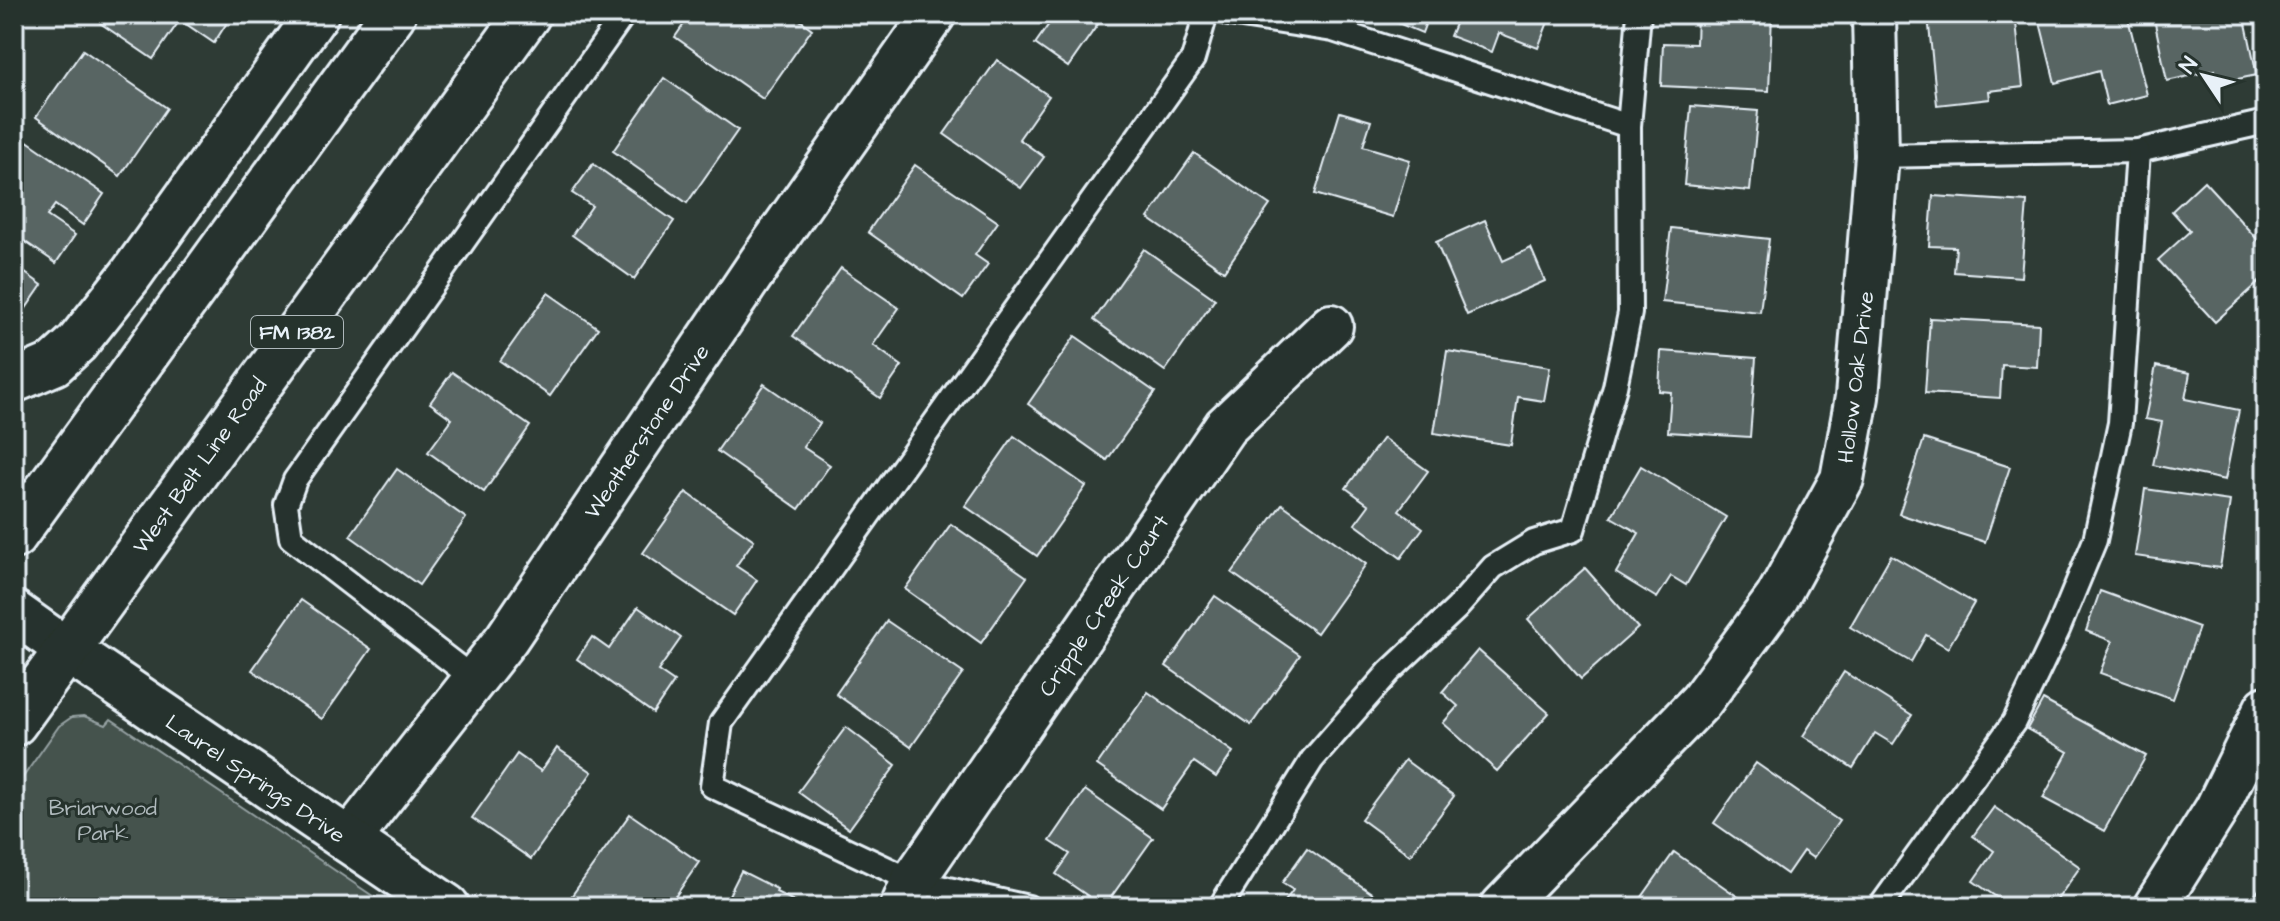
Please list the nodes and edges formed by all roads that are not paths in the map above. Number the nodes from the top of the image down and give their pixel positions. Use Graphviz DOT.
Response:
graph roads {
  1 [pos="317,14"];
  2 [pos="393,14"];
  3 [pos="528,14"];
  4 [pos="624,14"];
  5 [pos="934,14"];
  6 [pos="1206,14"];
  7 [pos="1229,14"];
  8 [pos="1639,14"];
  9 [pos="1874,14"];
  10 [pos="2266,122"];
  11 [pos="1629,126"];
  12 [pos="2138,151"];
  13 [pos="1877,156"];
  14 [pos="1331,326"];
  15 [pos="14,381"];
  16 [pos="14,536"];
  17 [pos="14,612"];
  18 [pos="66,649"];
  19 [pos="474,679"];
  20 [pos="2266,708"];
  21 [pos="14,723"];
  22 [pos="348,841"];
  23 [pos="908,894"];
  24 [pos="447,907"];
  25 [pos="1028,907"];
  26 [pos="1220,907"];
  27 [pos="1502,907"];
  28 [pos="1880,907"];
  29 [pos="2155,907"];
  1 -- 15 [label="street"];
  2 -- 16 [label="main road"];
  3 -- 18 [label="main road, West Belt Line Road / FM 1382"];
  4 -- 19 [label="lane"];
  5 -- 19 [label="street, Weatherstone Drive"];
  6 -- 23 [label="lane"];
  7 -- 11 [label="lane"];
  8 -- 11 [label="lane"];
  9 -- 13 [label="street, Hollow Oak Drive"];
  10 -- 12 [label="lane"];
  11 -- 26 [label="lane"];
  12 -- 13 [label="lane"];
  12 -- 28 [label="lane"];
  13 -- 27 [label="street, Hollow Oak Drive"];
  14 -- 23 [label="street, Cripple Creek Court"];
  17 -- 18 [label="street"];
  18 -- 21 [label="main road, West Belt Line Road / FM 1382"];
  18 -- 22 [label="main road, Laurel Springs Drive"];
  19 -- 22 [label="street, Weatherstone Drive"];
  20 -- 29 [label="street"];
  22 -- 24 [label="main road, Laurel Springs Drive"];
  23 -- 25 [label="lane"];
}
